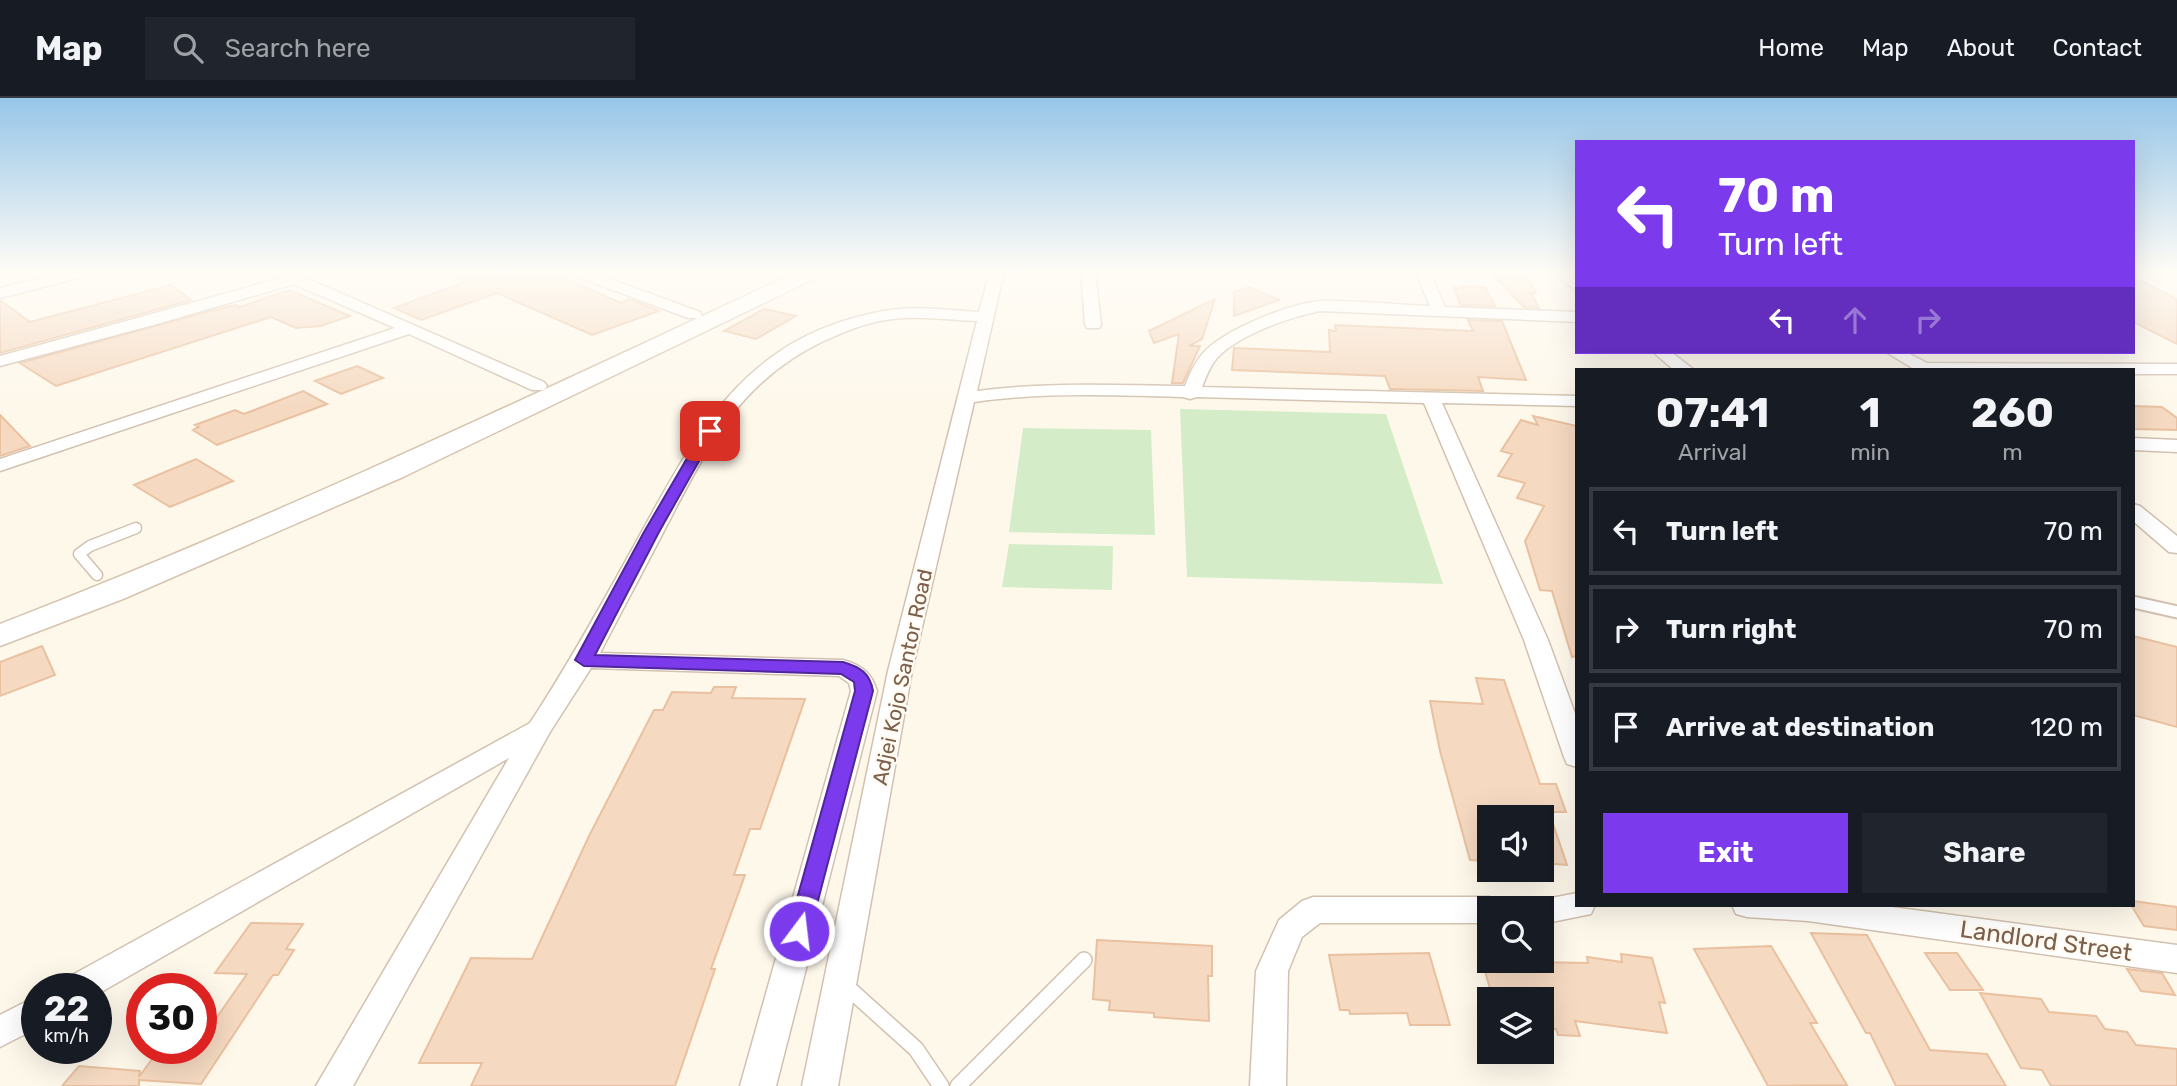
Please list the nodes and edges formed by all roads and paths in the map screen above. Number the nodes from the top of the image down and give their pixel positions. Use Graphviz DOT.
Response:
graph roads {
  1 [pos="164,317"];
  2 [pos="380,317"];
  3 [pos="689,317"];
  4 [pos="718,317"];
  5 [pos="877,317"];
  6 [pos="986,317"];
  7 [pos="1092,317"];
  8 [pos="1280,317"];
  9 [pos="1093,325"];
  10 [pos="407,329"];
  11 [pos="1664,354"];
  12 [pos="1898,354"];
  13 [pos="0,361"];
  14 [pos="1683,368"];
  15 [pos="1924,368"];
  16 [pos="2135,369"];
  17 [pos="2177,369"];
  18 [pos="538,386"];
  19 [pos="1190,394"];
  20 [pos="968,397"];
  21 [pos="1431,398"];
  22 [pos="1575,401"];
  23 [pos="2135,444"];
  24 [pos="2177,446"];
  25 [pos="0,465"];
  26 [pos="2135,512"];
  27 [pos="136,528"];
  28 [pos="2177,547"];
  29 [pos="97,575"];
  30 [pos="2135,602"];
  31 [pos="2177,612"];
  32 [pos="0,614"];
  33 [pos="0,636"];
  34 [pos="584,660"];
  35 [pos="539,729"];
  36 [pos="1575,751"];
  37 [pos="1575,906"];
  38 [pos="1788,907"];
  39 [pos="1554,909"];
  40 [pos="1477,910"];
  41 [pos="2177,959"];
  42 [pos="1084,960"];
  43 [pos="105,973"];
  44 [pos="840,980"];
  45 [pos="21,1021"];
  46 [pos="0,1032"];
  47 [pos="334,1086"];
  48 [pos="758,1086"];
  49 [pos="820,1086"];
  50 [pos="941,1086"];
  51 [pos="958,1086"];
  52 [pos="1268,1086"];
  1 -- 13 [label="street"];
  2 -- 10 [label="street"];
  3 -- 18 [label="street"];
  4 -- 33 [label="street"];
  5 -- 34 [label="street"];
  6 -- 20 [label="street, Adjei Kojo Santor Road"];
  7 -- 9 [label="street"];
  8 -- 19 [label="street"];
  10 -- 18 [label="street"];
  10 -- 25 [label="street"];
  11 -- 14 [label="street"];
  12 -- 15 [label="street"];
  16 -- 17 [label="street"];
  18 -- 29 [label="street"];
  19 -- 20 [label="street"];
  19 -- 21 [label="street"];
  20 -- 44 [label="street, Adjei Kojo Santor Road"];
  21 -- 22 [label="street"];
  21 -- 36 [label="street"];
  23 -- 24 [label="street"];
  26 -- 28 [label="street"];
  27 -- 29 [label="lane"];
  29 -- 32 [label="street"];
  30 -- 31 [label="lane"];
  34 -- 35 [label="street"];
  34 -- 48 [label="street"];
  35 -- 43 [label="street"];
  35 -- 47 [label="street"];
  37 -- 39 [label="street"];
  38 -- 41 [label="street, Landlord Street"];
  40 -- 52 [label="street"];
  42 -- 51 [label="lane"];
  44 -- 49 [label="street, Adjei Kojo Santor Road"];
  44 -- 50 [label="lane"];
  45 -- 46 [label="street"];
}
